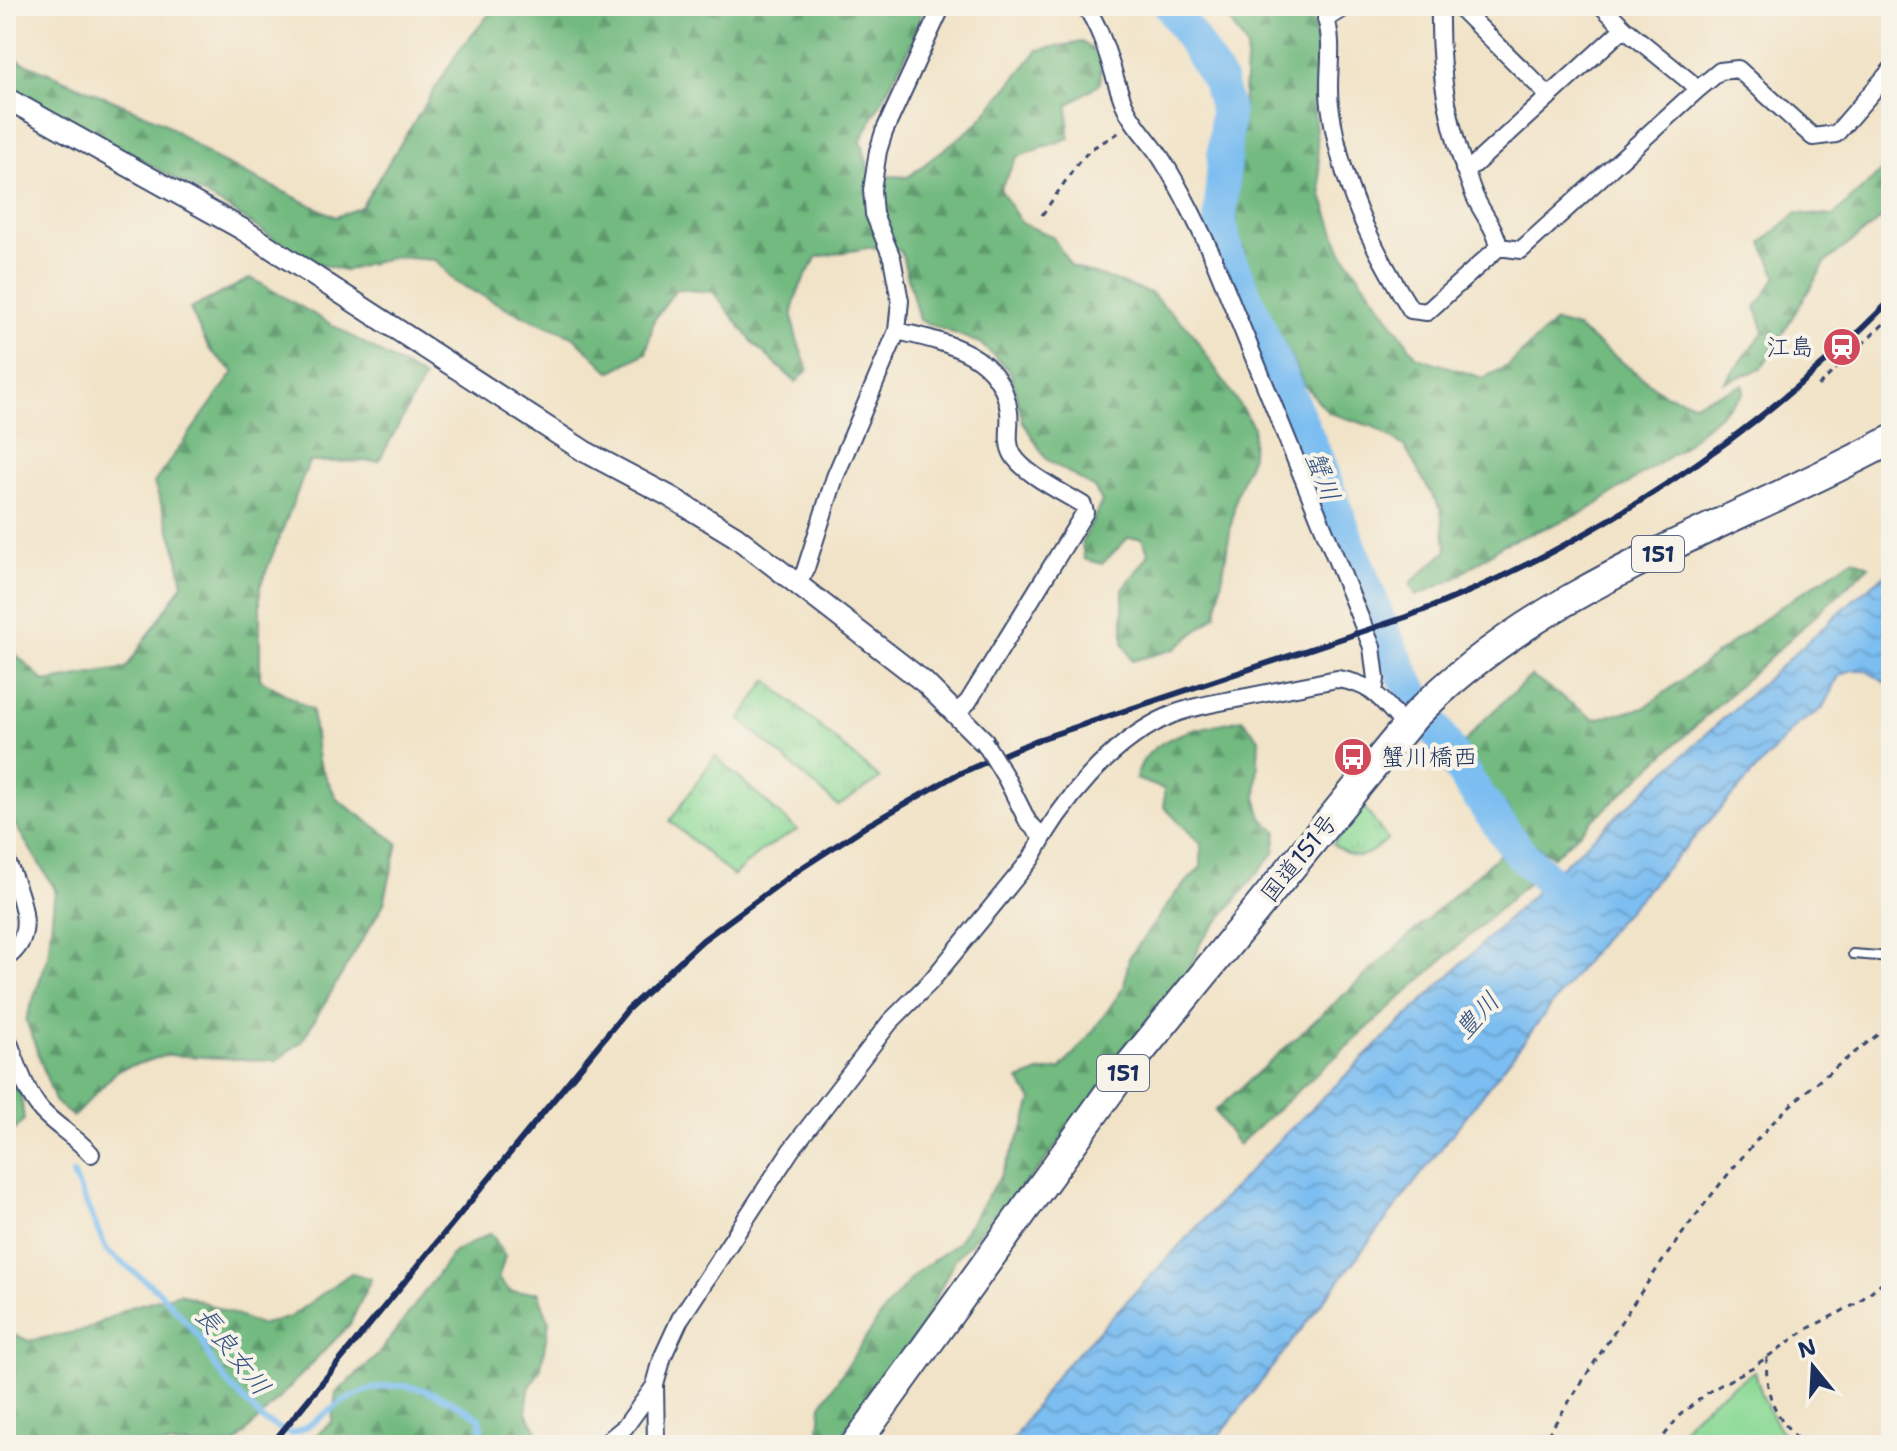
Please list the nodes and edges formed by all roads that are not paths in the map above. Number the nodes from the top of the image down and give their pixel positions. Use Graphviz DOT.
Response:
graph roads {
  1 [pos="942,6"];
  2 [pos="1085,6"];
  3 [pos="1347,6"];
  4 [pos="1443,6"];
  5 [pos="1458,6"];
  6 [pos="1602,6"];
  7 [pos="1322,12"];
  8 [pos="1624,28"];
  9 [pos="1891,70"];
  10 [pos="1697,90"];
  11 [pos="1549,96"];
  12 [pos="6,98"];
  13 [pos="1464,169"];
  14 [pos="1499,247"];
  15 [pos="897,331"];
  16 [pos="1891,440"];
  17 [pos="798,583"];
  18 [pos="1374,692"];
  19 [pos="957,712"];
  20 [pos="1410,722"];
  21 [pos="984,742"];
  22 [pos="1043,837"];
  23 [pos="6,859"];
  24 [pos="1853,954"];
  25 [pos="1891,957"];
  26 [pos="6,958"];
  27 [pos="6,1035"];
  28 [pos="91,1154"];
  29 [pos="655,1385"];
  30 [pos="603,1445"];
  31 [pos="656,1445"];
  32 [pos="855,1445"];
  1 -- 15 [label="street"];
  2 -- 18 [label="street"];
  3 -- 7 [label="street"];
  4 -- 13 [label="street"];
  5 -- 11 [label="street"];
  6 -- 8 [label="street"];
  7 -- 14 [label="street"];
  8 -- 10 [label="street"];
  8 -- 11 [label="street"];
  9 -- 10 [label="street"];
  10 -- 14 [label="street"];
  11 -- 13 [label="street"];
  12 -- 17 [label="street"];
  13 -- 14 [label="street"];
  15 -- 17 [label="street"];
  15 -- 19 [label="street"];
  16 -- 20 [label="highway, 国道151号 / 151"];
  17 -- 19 [label="street"];
  18 -- 20 [label="street"];
  18 -- 22 [label="street"];
  19 -- 21 [label="street"];
  20 -- 32 [label="highway, 国道151号 / 151"];
  21 -- 22 [label="street, bridge"];
  22 -- 29 [label="street"];
  23 -- 26 [label="street"];
  24 -- 25 [label="lane"];
  27 -- 28 [label="street"];
  29 -- 30 [label="street"];
  29 -- 31 [label="street"];
}
